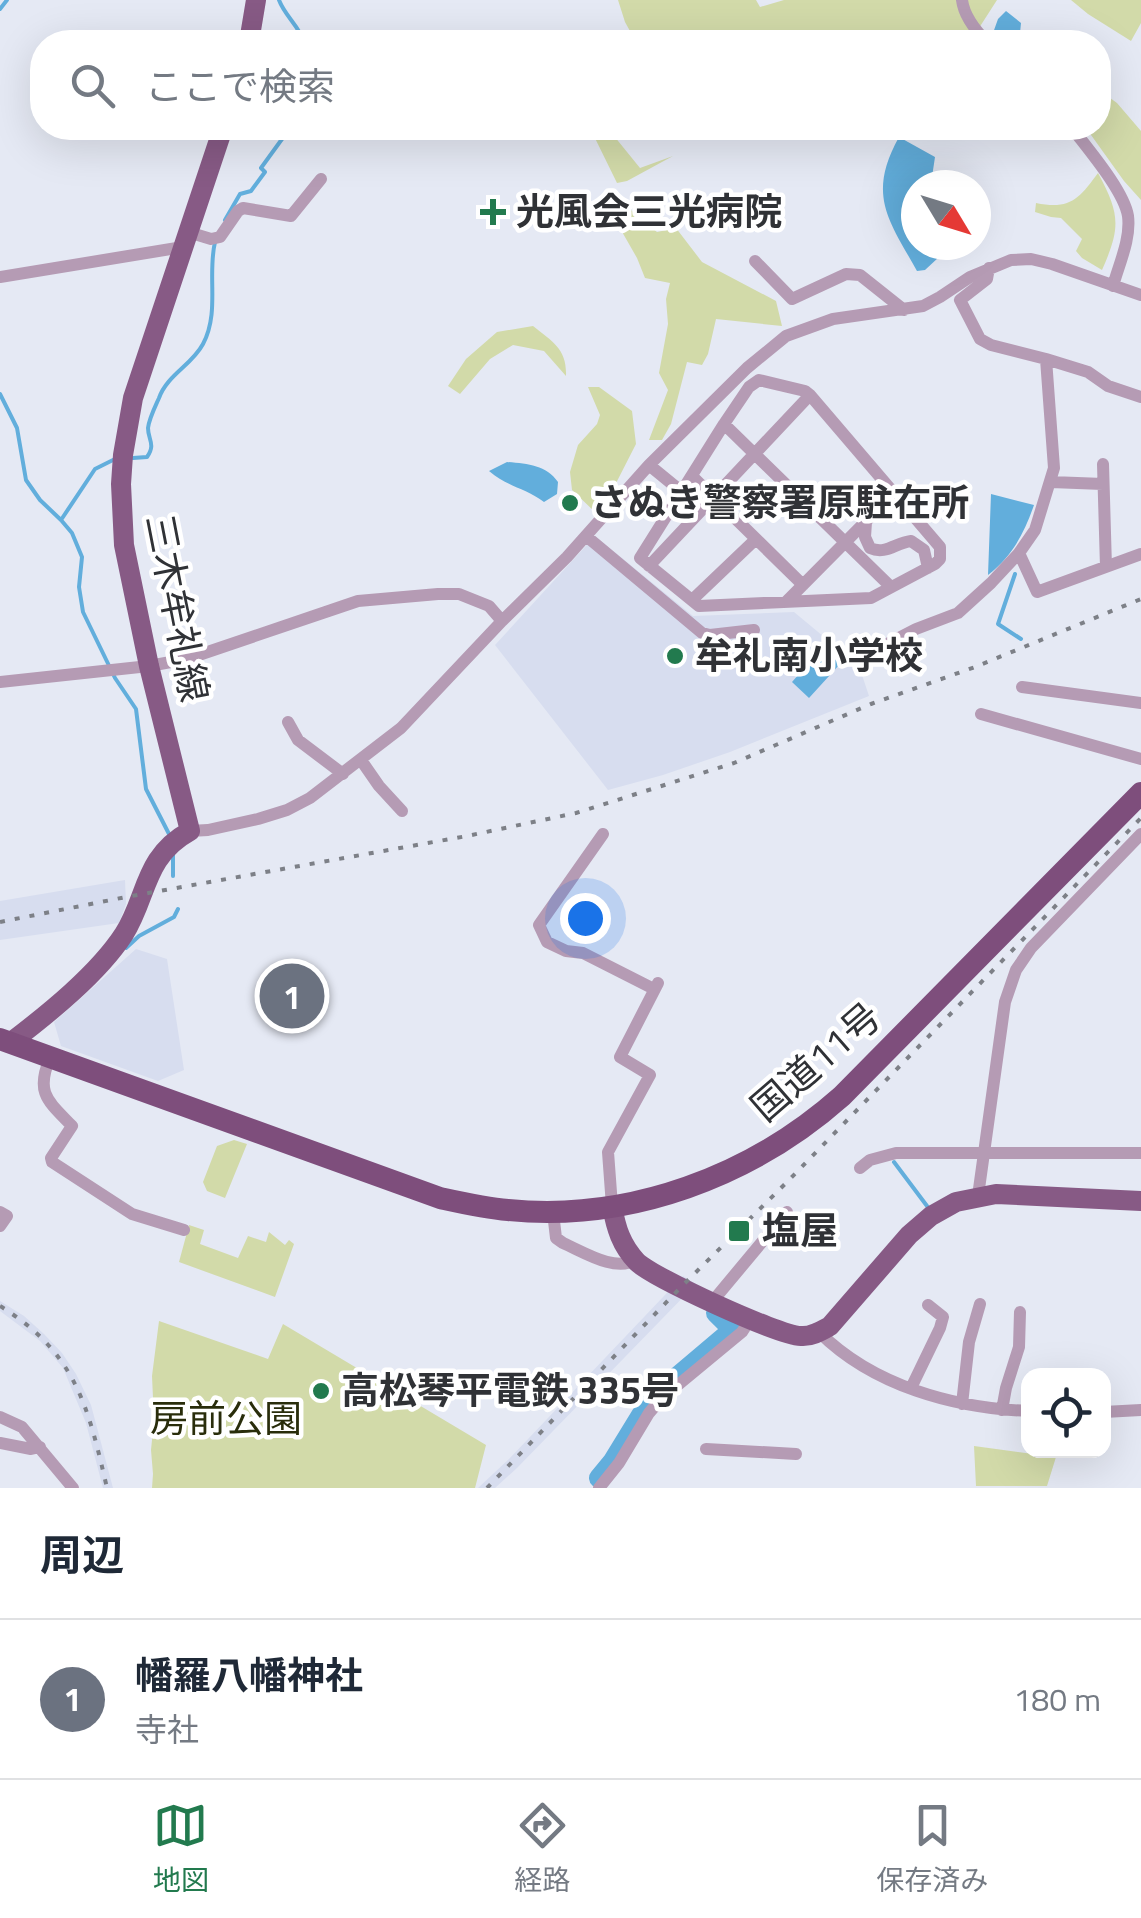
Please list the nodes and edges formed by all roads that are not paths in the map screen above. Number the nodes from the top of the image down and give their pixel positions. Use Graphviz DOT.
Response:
graph roads {
  1 [pos="256,0"];
  2 [pos="962,0"];
  3 [pos="252,30"];
  4 [pos="977,30"];
  5 [pos="220,140"];
  6 [pos="1081,140"];
  7 [pos="320,180"];
  8 [pos="185,240"];
  9 [pos="755,261"];
  10 [pos="989,268"];
  11 [pos="0,277"];
  12 [pos="1113,286"];
  13 [pos="1141,295"];
  14 [pos="904,310"];
  15 [pos="1046,359"];
  16 [pos="810,395"];
  17 [pos="1141,398"];
  18 [pos="724,424"];
  19 [pos="755,454"];
  20 [pos="1104,464"];
  21 [pos="649,465"];
  22 [pos="692,476"];
  23 [pos="1051,482"];
  24 [pos="1103,484"];
  25 [pos="682,492"];
  26 [pos="894,493"];
  27 [pos="714,498"];
  28 [pos="866,522"];
  29 [pos="586,536"];
  30 [pos="756,538"];
  31 [pos="846,542"];
  32 [pos="1018,552"];
  33 [pos="1141,554"];
  34 [pos="650,566"];
  35 [pos="1106,566"];
  36 [pos="928,568"];
  37 [pos="803,585"];
  38 [pos="891,587"];
  39 [pos="692,600"];
  40 [pos="786,602"];
  41 [pos="502,621"];
  42 [pos="754,630"];
  43 [pos="856,660"];
  44 [pos="149,666"];
  45 [pos="0,682"];
  46 [pos="1022,687"];
  47 [pos="1141,703"];
  48 [pos="982,714"];
  49 [pos="288,722"];
  50 [pos="361,760"];
  51 [pos="1141,760"];
  52 [pos="342,774"];
  53 [pos="1141,793"];
  54 [pos="402,811"];
  55 [pos="603,834"];
  56 [pos="1141,834"];
  57 [pos="178,839"];
  58 [pos="1126,850"];
  59 [pos="1141,854"];
  60 [pos="3,1044"];
  61 [pos="50,1058"];
  62 [pos="982,1153"];
  63 [pos="1141,1153"];
  64 [pos="860,1168"];
  65 [pos="978,1196"];
  66 [pos="1141,1201"];
  67 [pos="612,1206"];
  68 [pos="0,1212"];
  69 [pos="787,1212"];
  70 [pos="554,1221"];
  71 [pos="0,1226"];
  72 [pos="184,1230"];
  73 [pos="636,1260"];
  74 [pos="712,1302"];
  75 [pos="980,1304"];
  76 [pos="928,1305"];
  77 [pos="1020,1312"];
  78 [pos="751,1318"];
  79 [pos="819,1332"];
  80 [pos="911,1388"];
  81 [pos="962,1404"];
  82 [pos="1002,1410"];
  83 [pos="1021,1410"];
  84 [pos="1141,1410"];
  85 [pos="1111,1412"];
  86 [pos="0,1417"];
  87 [pos="0,1443"];
  88 [pos="40,1446"];
  89 [pos="706,1450"];
  90 [pos="796,1454"];
  91 [pos="72,1488"];
  92 [pos="599,1488"];
  1 -- 3 [label="main road"];
  2 -- 4 [label="street"];
  5 -- 8 [label="main road, 三木牟礼線"];
  6 -- 12 [label="street"];
  7 -- 8 [label="street"];
  8 -- 11 [label="street"];
  8 -- 44 [label="main road, 三木牟礼線"];
  9 -- 14 [label="street"];
  10 -- 12 [label="street"];
  10 -- 14 [label="street"];
  10 -- 15 [label="street"];
  12 -- 13 [label="street"];
  14 -- 21 [label="street"];
  15 -- 17 [label="street"];
  15 -- 23 [label="street"];
  16 -- 18 [label="street"];
  16 -- 19 [label="street"];
  16 -- 26 [label="street"];
  18 -- 19 [label="street"];
  18 -- 22 [label="street"];
  19 -- 27 [label="street"];
  19 -- 31 [label="street"];
  20 -- 24 [label="street"];
  21 -- 25 [label="street"];
  21 -- 29 [label="street"];
  22 -- 25 [label="street"];
  22 -- 27 [label="street"];
  23 -- 24 [label="street"];
  23 -- 32 [label="street"];
  24 -- 35 [label="street"];
  25 -- 34 [label="street"];
  26 -- 28 [label="street"];
  26 -- 36 [label="street"];
  27 -- 30 [label="street"];
  27 -- 34 [label="street"];
  28 -- 31 [label="street"];
  28 -- 36 [label="street"];
  29 -- 41 [label="street"];
  29 -- 42 [label="street"];
  30 -- 37 [label="street"];
  30 -- 39 [label="street"];
  31 -- 37 [label="street"];
  31 -- 38 [label="street"];
  32 -- 35 [label="street"];
  32 -- 43 [label="street"];
  33 -- 35 [label="street"];
  34 -- 39 [label="street"];
  36 -- 38 [label="street"];
  37 -- 40 [label="street"];
  38 -- 40 [label="street"];
  39 -- 40 [label="street"];
  41 -- 44 [label="street"];
  41 -- 50 [label="street"];
  44 -- 45 [label="street"];
  44 -- 57 [label="main road, 三木牟礼線"];
  46 -- 47 [label="street"];
  48 -- 51 [label="street"];
  49 -- 52 [label="street"];
  50 -- 52 [label="street"];
  50 -- 54 [label="street"];
  52 -- 57 [label="street"];
  53 -- 67 [label="highway, 国道11号"];
  55 -- 67 [label="street"];
  56 -- 58 [label="street"];
  57 -- 60 [label="main road"];
  58 -- 59 [label="street"];
  58 -- 62 [label="street"];
  60 -- 61 [label="highway, 国道11号"];
  61 -- 67 [label="highway, 国道11号"];
  61 -- 72 [label="street"];
  62 -- 63 [label="street"];
  62 -- 64 [label="street"];
  62 -- 65 [label="street"];
  65 -- 66 [label="main road"];
  65 -- 79 [label="main road"];
  67 -- 73 [label="main road"];
  68 -- 71 [label="street"];
  69 -- 74 [label="street"];
  70 -- 73 [label="street"];
  73 -- 74 [label="main road"];
  74 -- 78 [label="main road"];
  75 -- 81 [label="street"];
  76 -- 80 [label="street"];
  77 -- 82 [label="street"];
  78 -- 79 [label="main road"];
  78 -- 92 [label="street"];
  79 -- 80 [label="street"];
  80 -- 81 [label="street"];
  81 -- 82 [label="street"];
  82 -- 83 [label="street"];
  84 -- 85 [label="street"];
  86 -- 88 [label="street"];
  87 -- 88 [label="street"];
  88 -- 91 [label="street"];
  89 -- 90 [label="street"];
}
